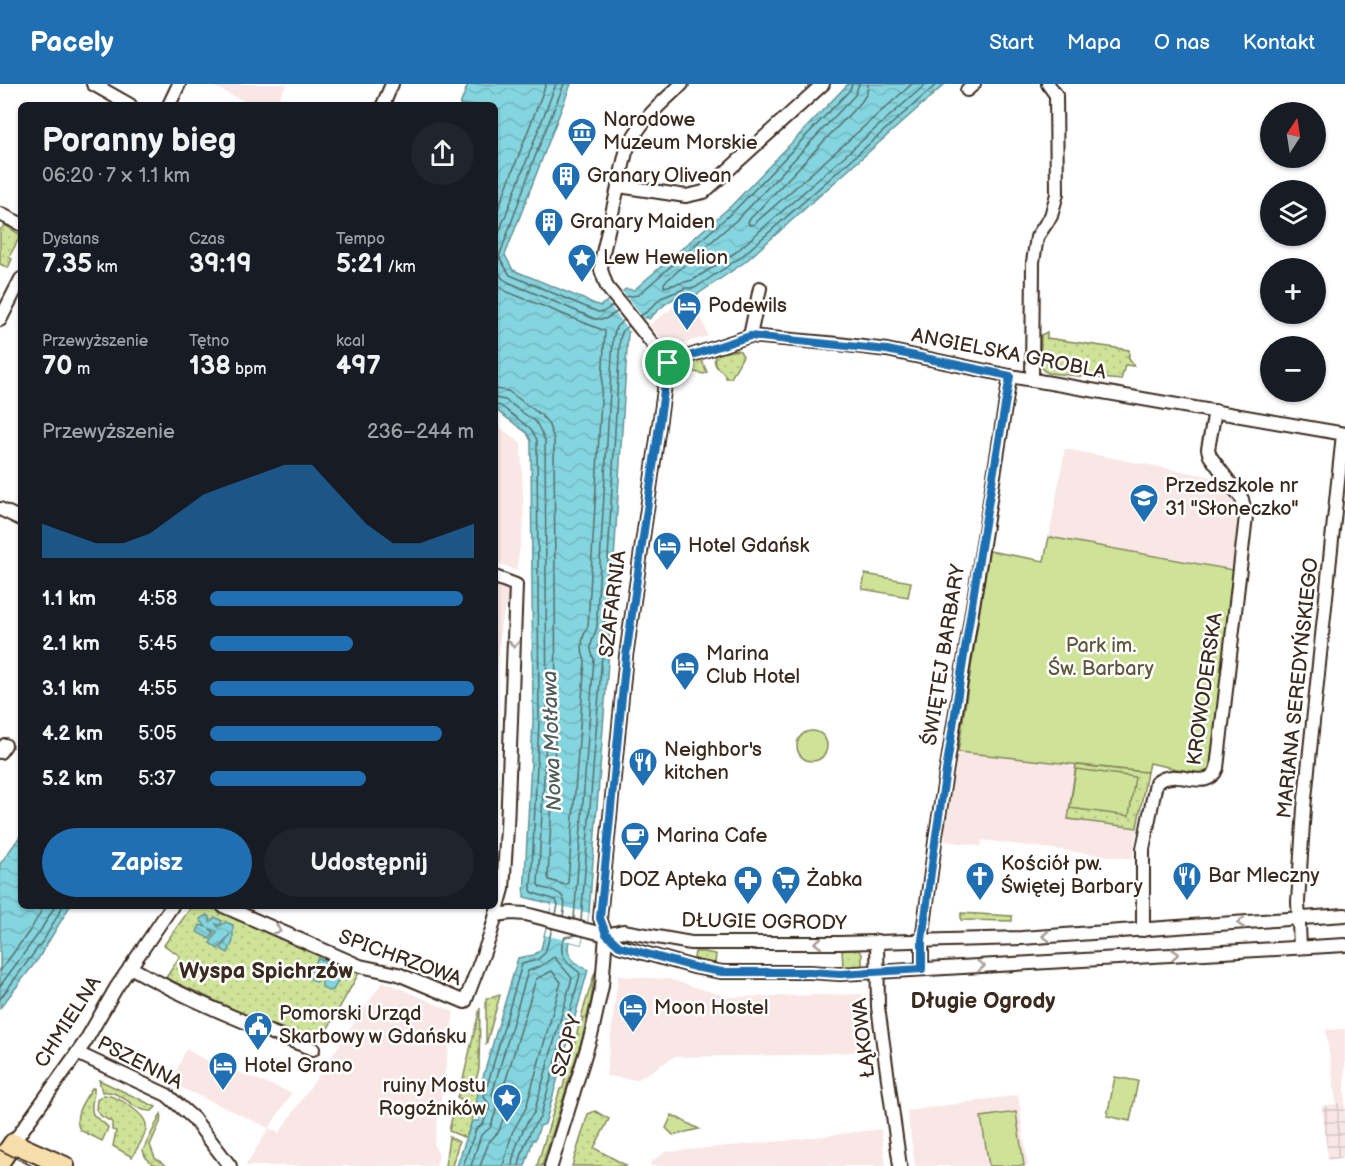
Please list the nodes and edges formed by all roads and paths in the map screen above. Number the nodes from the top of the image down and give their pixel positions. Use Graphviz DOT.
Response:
graph roads {
  1 [pos="93,84"];
  2 [pos="179,84"];
  3 [pos="392,84"];
  4 [pos="682,84"];
  5 [pos="823,84"];
  6 [pos="1048,84"];
  7 [pos="125,102"];
  8 [pos="170,102"];
  9 [pos="384,102"];
  10 [pos="619,186"];
  11 [pos="0,214"];
  12 [pos="18,223"];
  13 [pos="18,285"];
  14 [pos="760,288"];
  15 [pos="0,320"];
  16 [pos="750,336"];
  17 [pos="668,363"];
  18 [pos="1010,376"];
  19 [pos="1032,380"];
  20 [pos="1215,411"];
  21 [pos="1344,434"];
  22 [pos="0,509"];
  23 [pos="18,518"];
  24 [pos="498,578"];
  25 [pos="498,908"];
  26 [pos="170,909"];
  27 [pos="230,909"];
  28 [pos="498,909"];
  29 [pos="496,915"];
  30 [pos="1345,915"];
  31 [pos="1299,920"];
  32 [pos="1143,930"];
  33 [pos="606,934"];
  34 [pos="922,940"];
  35 [pos="877,941"];
  36 [pos="1345,945"];
  37 [pos="1300,947"];
  38 [pos="130,966"];
  39 [pos="922,969"];
  40 [pos="878,971"];
  41 [pos="313,1049"];
  42 [pos="77,1053"];
  43 [pos="13,1143"];
  44 [pos="0,1162"];
  45 [pos="65,1166"];
  46 [pos="230,1166"];
  47 [pos="551,1166"];
  48 [pos="900,1166"];
  1 -- 7 [label="street"];
  2 -- 8 [label="street"];
  3 -- 9 [label="street"];
  4 -- 10 [label="street"];
  5 -- 10 [label="street"];
  6 -- 19 [label="street"];
  10 -- 17 [label="street"];
  11 -- 12 [label="street"];
  13 -- 15 [label="street"];
  14 -- 16 [label="street"];
  16 -- 17 [label="street, ANGIELSKA GROBLA"];
  16 -- 18 [label="street, ANGIELSKA GROBLA"];
  17 -- 33 [label="street, SZAFARNIA"];
  18 -- 19 [label="street, ANGIELSKA GROBLA"];
  18 -- 34 [label="street, ŚWIĘTEJ BARBARY"];
  19 -- 20 [label="street, ANGIELSKA GROBLA"];
  20 -- 21 [label="street, ANGIELSKA GROBLA"];
  20 -- 32 [label="street, KROWODERSKA"];
  21 -- 31 [label="street, MARIANA SEREDYŃSKIEGO"];
  22 -- 23 [label="street"];
  24 -- 25 [label="street, one-way"];
  26 -- 38 [label="street, CHMIELNA"];
  27 -- 29 [label="street, SPICHRZOWA, one-way"];
  28 -- 29 [label="street, one-way"];
  29 -- 33 [label="street"];
  30 -- 31 [label="street, DŁUGIE OGRODY"];
  31 -- 32 [label="street, DŁUGIE OGRODY, one-way"];
  31 -- 37 [label="street, MARIANA SEREDYŃSKIEGO"];
  32 -- 34 [label="street, DŁUGIE OGRODY, one-way"];
  35 -- 33 [label="street, DŁUGIE OGRODY, one-way"];
  33 -- 40 [label="street"];
  33 -- 47 [label="street, SZOPY"];
  34 -- 35 [label="street, DŁUGIE OGRODY"];
  34 -- 39 [label="street, ŚWIĘTEJ BARBARY"];
  35 -- 40 [label="street, ŁĄKOWA"];
  36 -- 37 [label="street"];
  39 -- 37 [label="street, one-way"];
  38 -- 41 [label="street"];
  38 -- 42 [label="street, CHMIELNA"];
  39 -- 40 [label="street"];
  40 -- 48 [label="street, ŁĄKOWA"];
  42 -- 43 [label="street, CHMIELNA"];
  42 -- 46 [label="street, PSZENNA"];
  43 -- 44 [label="main road, CHMIELNA"];
  43 -- 45 [label="main road"];
}
